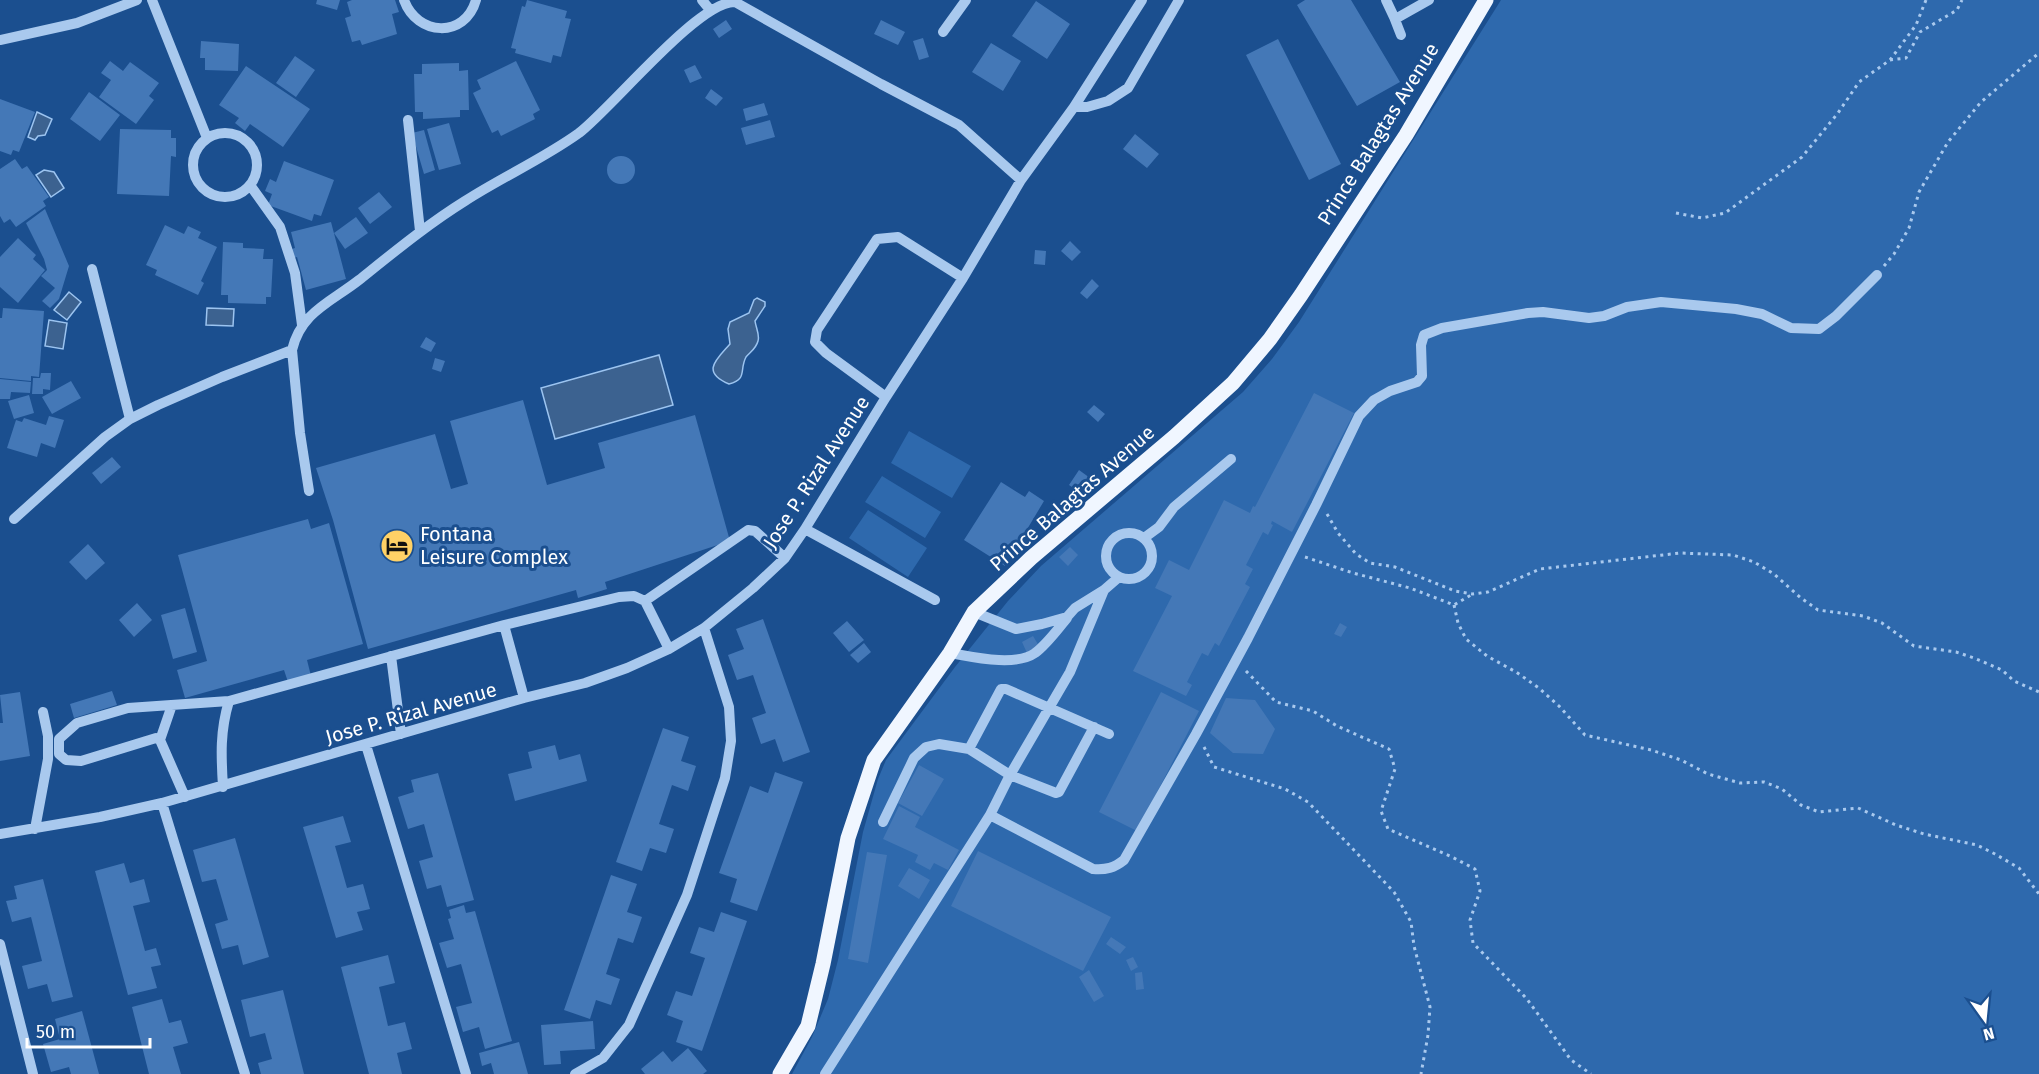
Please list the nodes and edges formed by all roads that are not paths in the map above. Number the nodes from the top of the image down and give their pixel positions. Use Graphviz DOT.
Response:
graph roads {
  1 [pos="137,0"];
  2 [pos="152,0"];
  3 [pos="404,0"];
  4 [pos="476,0"];
  5 [pos="702,0"];
  6 [pos="966,0"];
  7 [pos="1142,0"];
  8 [pos="1179,0"];
  9 [pos="1386,0"];
  10 [pos="1486,0"];
  11 [pos="1427,1"];
  12 [pos="711,11"];
  13 [pos="1394,17"];
  14 [pos="943,32"];
  15 [pos="1401,35"];
  16 [pos="0,40"];
  17 [pos="1074,107"];
  18 [pos="408,120"];
  19 [pos="207,138"];
  20 [pos="1021,180"];
  21 [pos="250,184"];
  22 [pos="420,231"];
  23 [pos="92,269"];
  24 [pos="1877,275"];
  25 [pos="963,278"];
  26 [pos="302,325"];
  27 [pos="292,350"];
  28 [pos="886,397"];
  29 [pos="130,419"];
  30 [pos="1231,459"];
  31 [pos="309,491"];
  32 [pos="14,519"];
  33 [pos="805,529"];
  34 [pos="1144,538"];
  35 [pos="785,558"];
  36 [pos="1119,577"];
  37 [pos="1104,590"];
  38 [pos="934,600"];
  39 [pos="645,601"];
  40 [pos="974,612"];
  41 [pos="1067,618"];
  42 [pos="504,625"];
  43 [pos="704,628"];
  44 [pos="669,649"];
  45 [pos="950,653"];
  46 [pos="391,656"];
  47 [pos="524,698"];
  48 [pos="229,701"];
  49 [pos="172,705"];
  50 [pos="1049,706"];
  51 [pos="43,712"];
  52 [pos="1094,727"];
  53 [pos="401,734"];
  54 [pos="1109,734"];
  55 [pos="160,740"];
  56 [pos="366,744"];
  57 [pos="969,749"];
  58 [pos="1010,775"];
  59 [pos="223,787"];
  60 [pos="185,797"];
  61 [pos="162,803"];
  62 [pos="990,815"];
  63 [pos="883,822"];
  64 [pos="35,829"];
  65 [pos="0,834"];
  66 [pos="0,944"];
  67 [pos="33,1074"];
  68 [pos="245,1074"];
  69 [pos="466,1074"];
  70 [pos="575,1074"];
  71 [pos="780,1074"];
  72 [pos="825,1074"];
  1 -- 16 [label="street"];
  2 -- 19 [label="street"];
  3 -- 4 [label="street"];
  5 -- 12 [label="street"];
  6 -- 14 [label="street"];
  7 -- 17 [label="street, Jose P. Rizal Avenue"];
  8 -- 17 [label="street"];
  9 -- 13 [label="street"];
  10 -- 40 [label="main road, Prince Balagtas Avenue"];
  11 -- 13 [label="street"];
  12 -- 20 [label="street"];
  12 -- 22 [label="street"];
  13 -- 15 [label="street"];
  17 -- 20 [label="street, Jose P. Rizal Avenue"];
  18 -- 22 [label="street"];
  19 -- 21 [label="street"];
  19 -- 21 [label="street"];
  20 -- 25 [label="street, Jose P. Rizal Avenue"];
  21 -- 26 [label="street"];
  22 -- 26 [label="street"];
  23 -- 29 [label="street"];
  24 -- 62 [label="street"];
  25 -- 28 [label="street, Jose P. Rizal Avenue"];
  25 -- 28 [label="street"];
  26 -- 27 [label="street"];
  27 -- 29 [label="street"];
  27 -- 31 [label="street"];
  28 -- 33 [label="street, Jose P. Rizal Avenue"];
  29 -- 32 [label="street"];
  30 -- 34 [label="street"];
  33 -- 35 [label="street, Jose P. Rizal Avenue"];
  33 -- 38 [label="street"];
  34 -- 36 [label="street"];
  34 -- 36 [label="street"];
  35 -- 39 [label="street"];
  35 -- 43 [label="street, Jose P. Rizal Avenue"];
  36 -- 37 [label="street"];
  37 -- 41 [label="street"];
  37 -- 50 [label="street"];
  39 -- 42 [label="street"];
  39 -- 44 [label="street"];
  40 -- 41 [label="street"];
  40 -- 45 [label="main road, Prince Balagtas Avenue"];
  41 -- 45 [label="street"];
  42 -- 46 [label="street"];
  42 -- 47 [label="street"];
  43 -- 44 [label="street, Jose P. Rizal Avenue"];
  43 -- 70 [label="street"];
  44 -- 47 [label="street, Jose P. Rizal Avenue"];
  45 -- 71 [label="main road, Prince Balagtas Avenue"];
  46 -- 48 [label="street"];
  46 -- 53 [label="street"];
  47 -- 53 [label="street, Jose P. Rizal Avenue"];
  48 -- 49 [label="street"];
  48 -- 59 [label="street"];
  49 -- 55 [label="street"];
  49 -- 55 [label="street"];
  50 -- 52 [label="street"];
  50 -- 57 [label="street"];
  50 -- 58 [label="street"];
  51 -- 64 [label="street"];
  52 -- 54 [label="street"];
  52 -- 58 [label="street"];
  53 -- 56 [label="street, Jose P. Rizal Avenue"];
  55 -- 60 [label="street"];
  56 -- 59 [label="street, Jose P. Rizal Avenue"];
  56 -- 69 [label="street"];
  57 -- 58 [label="street"];
  57 -- 63 [label="street"];
  58 -- 62 [label="street"];
  59 -- 60 [label="street, Jose P. Rizal Avenue"];
  60 -- 61 [label="street, Jose P. Rizal Avenue"];
  61 -- 64 [label="street, Jose P. Rizal Avenue"];
  61 -- 68 [label="street"];
  62 -- 72 [label="street"];
  64 -- 65 [label="street, Jose P. Rizal Avenue"];
  66 -- 67 [label="street"];
}
